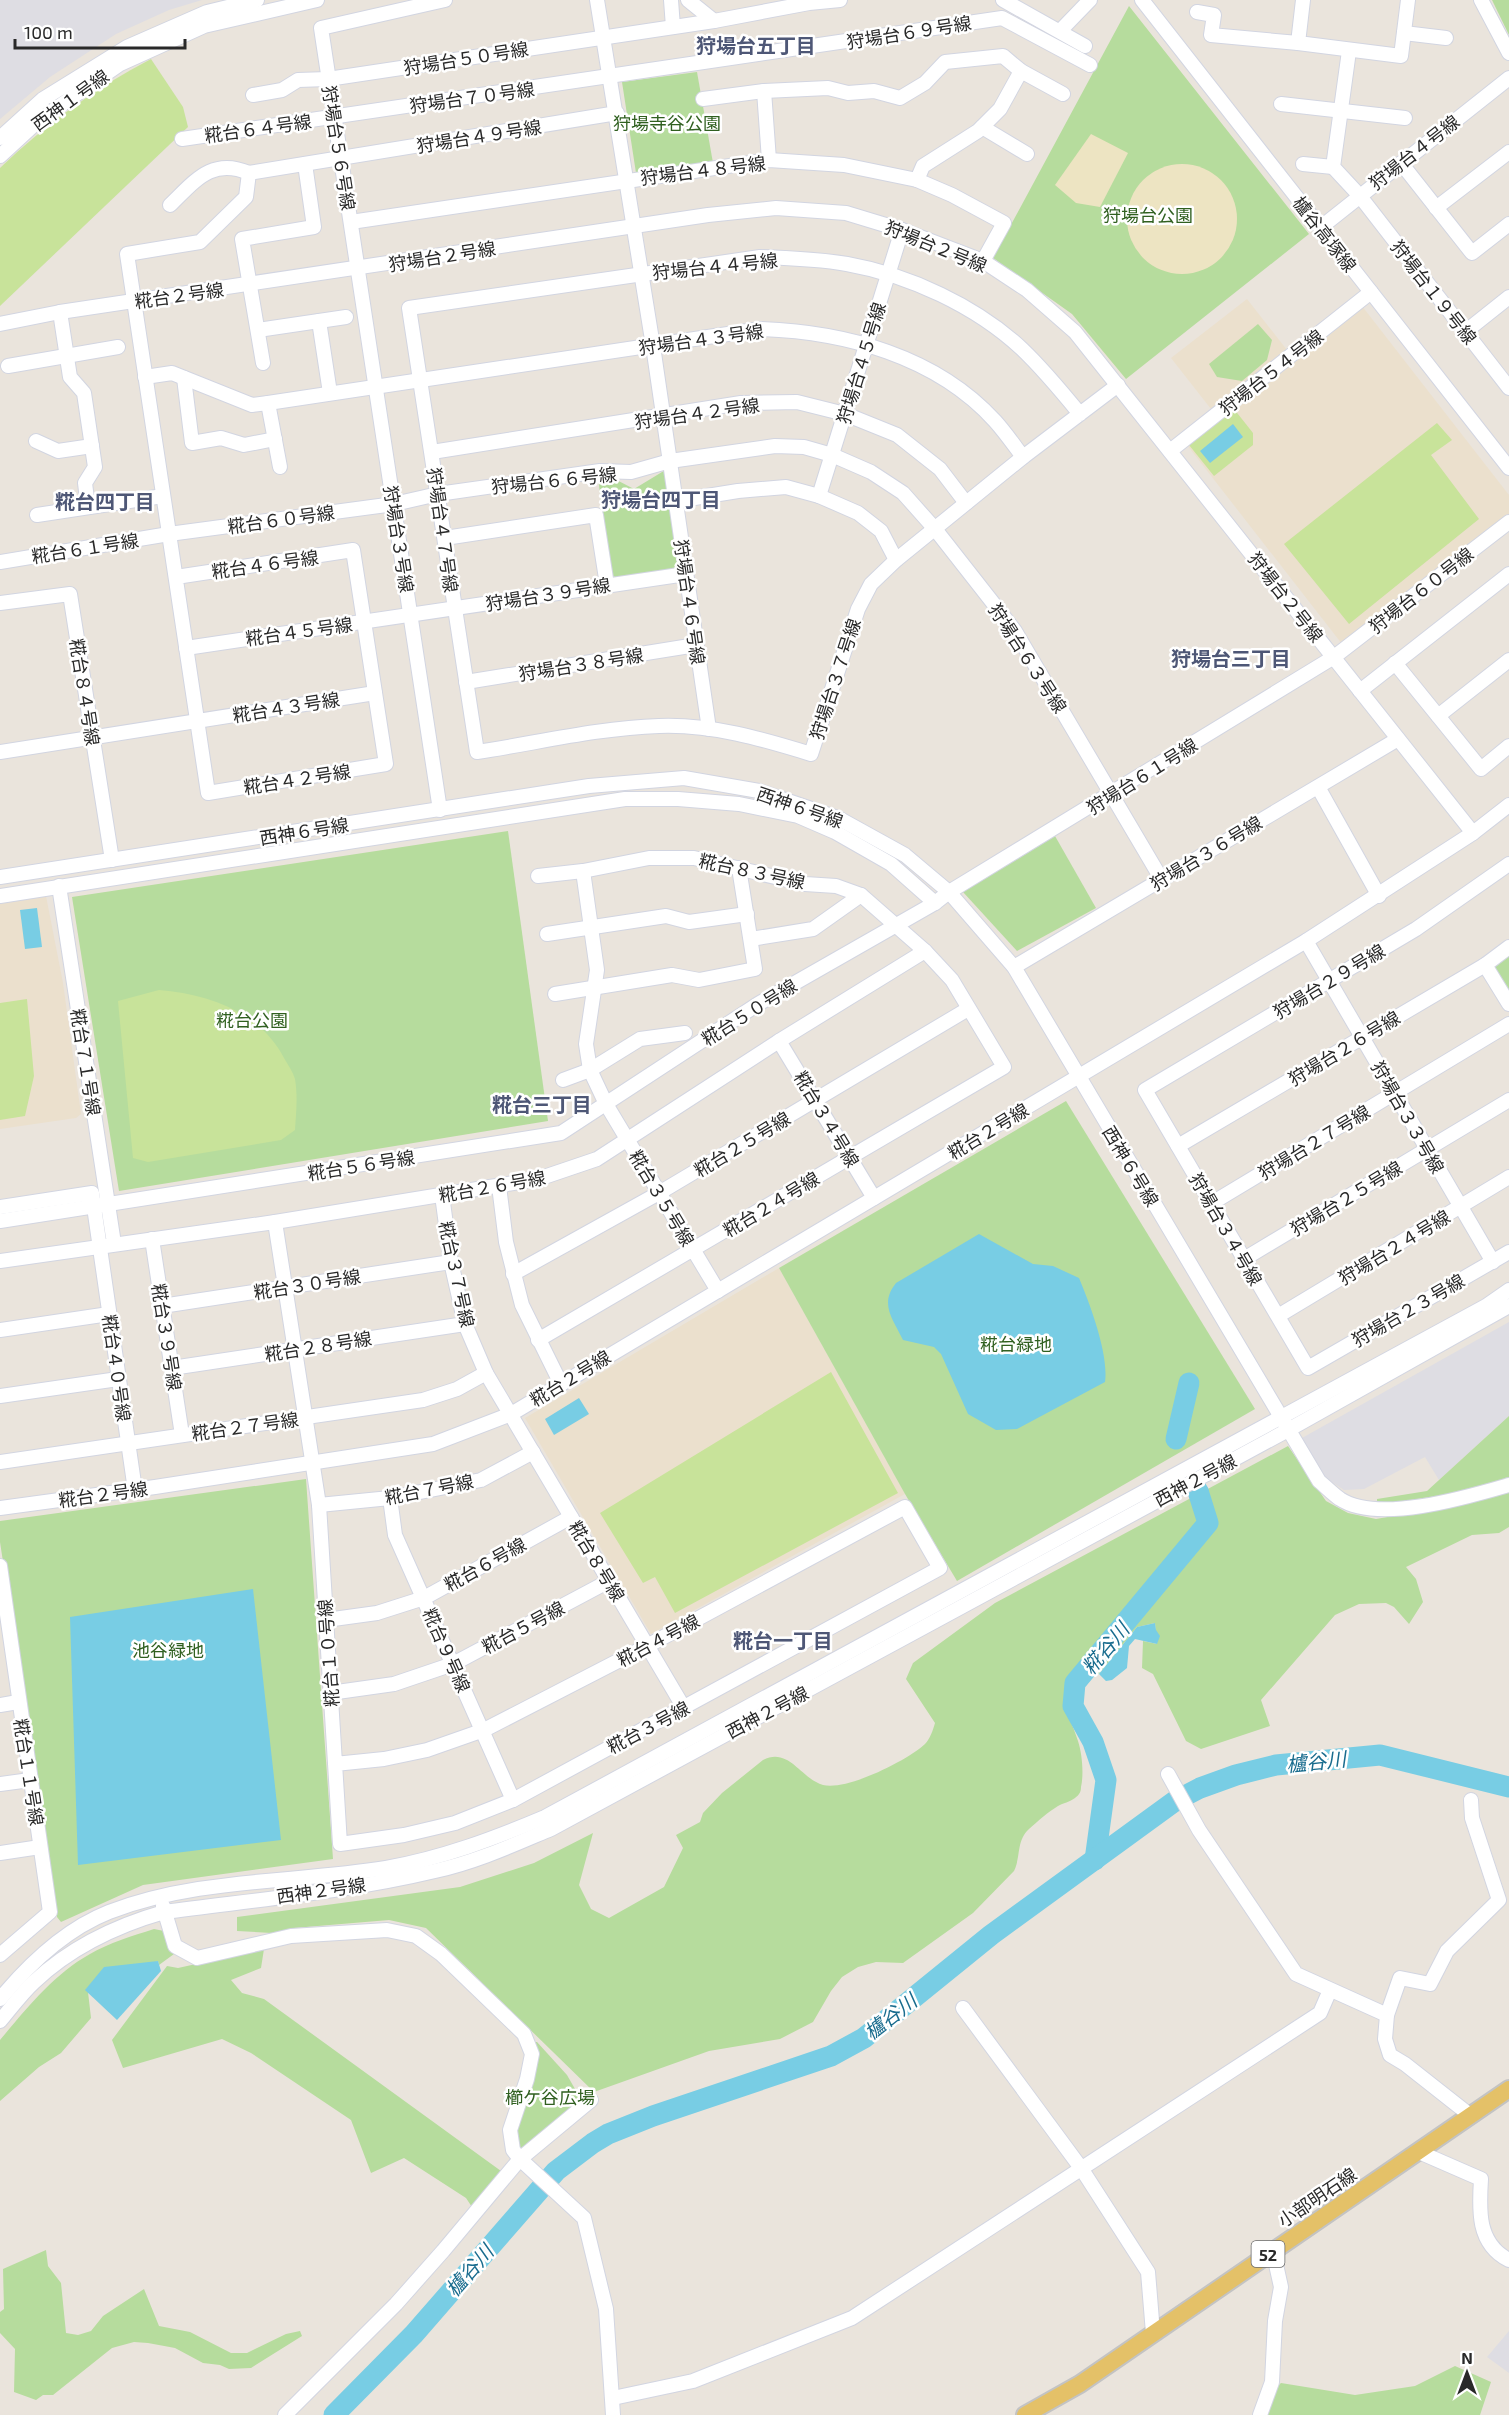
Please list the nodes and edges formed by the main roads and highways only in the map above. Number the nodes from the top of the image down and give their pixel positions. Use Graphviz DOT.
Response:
graph roads {
  1 [pos="1509,2089"];
  2 [pos="1025,2415"];
  1 -- 2 [label="main road, 小部明石線 / 52"];
}
